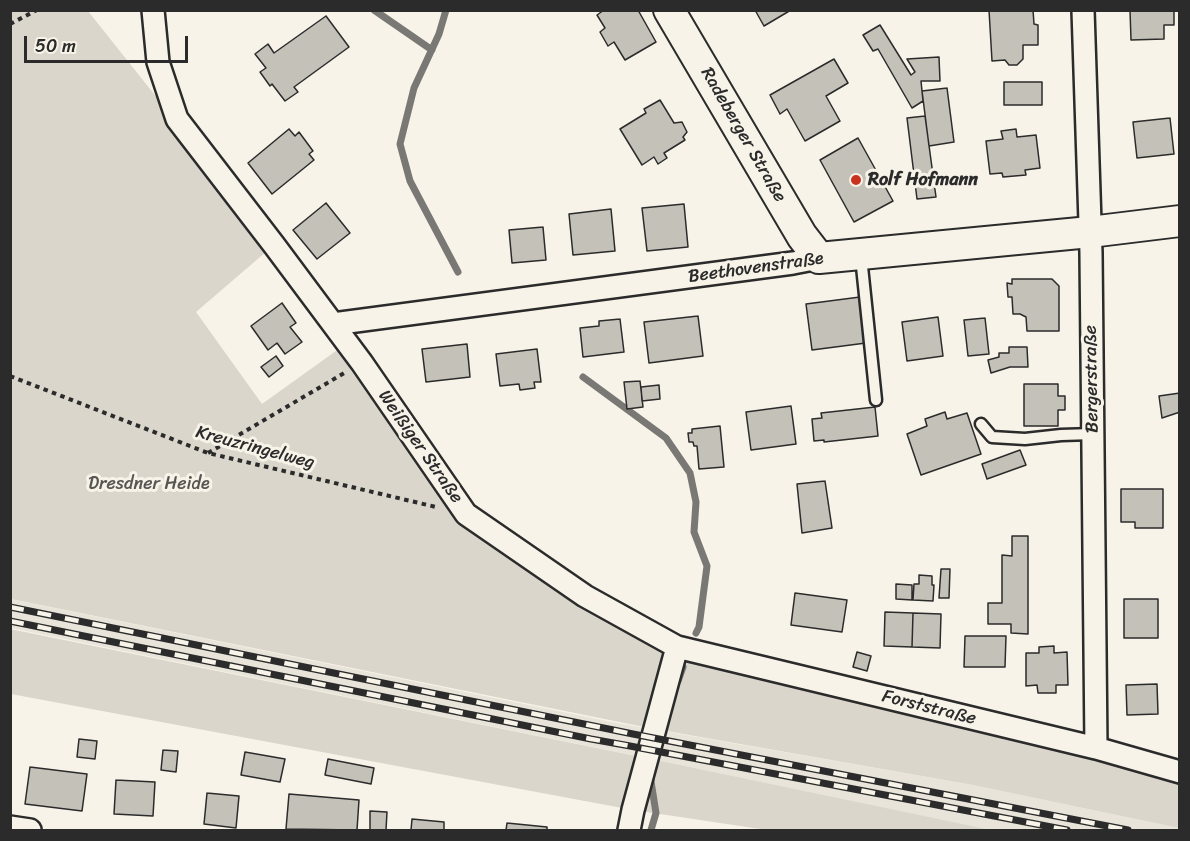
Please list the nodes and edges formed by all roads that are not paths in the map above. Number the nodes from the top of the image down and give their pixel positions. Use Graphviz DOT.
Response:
graph roads {
  1 [pos="153,10"];
  2 [pos="669,10"];
  3 [pos="1083,10"];
  4 [pos="1179,221"];
  5 [pos="1090,232"];
  6 [pos="861,254"];
  7 [pos="819,258"];
  8 [pos="333,324"];
  9 [pos="876,400"];
  10 [pos="981,424"];
  11 [pos="1093,434"];
  12 [pos="677,647"];
  13 [pos="1096,748"];
  14 [pos="1179,772"];
  15 [pos="10,827"];
  16 [pos="30,831"];
  17 [pos="629,831"];
  1 -- 8 [label="street, Weißiger Straße"];
  2 -- 7 [label="street, Radeberger Straße"];
  3 -- 5 [label="street, Bergerstraße"];
  4 -- 5 [label="street, Beethovenstraße"];
  5 -- 6 [label="street, Beethovenstraße"];
  5 -- 11 [label="street, Bergerstraße"];
  6 -- 7 [label="street, Beethovenstraße"];
  6 -- 9 [label="lane"];
  7 -- 8 [label="street, Beethovenstraße"];
  8 -- 12 [label="street, Weißiger Straße"];
  10 -- 11 [label="lane"];
  11 -- 13 [label="street, Bergerstraße"];
  12 -- 13 [label="street, Forststraße"];
  12 -- 17 [label="street"];
  13 -- 14 [label="street, Forststraße"];
  15 -- 16 [label="street"];
}
